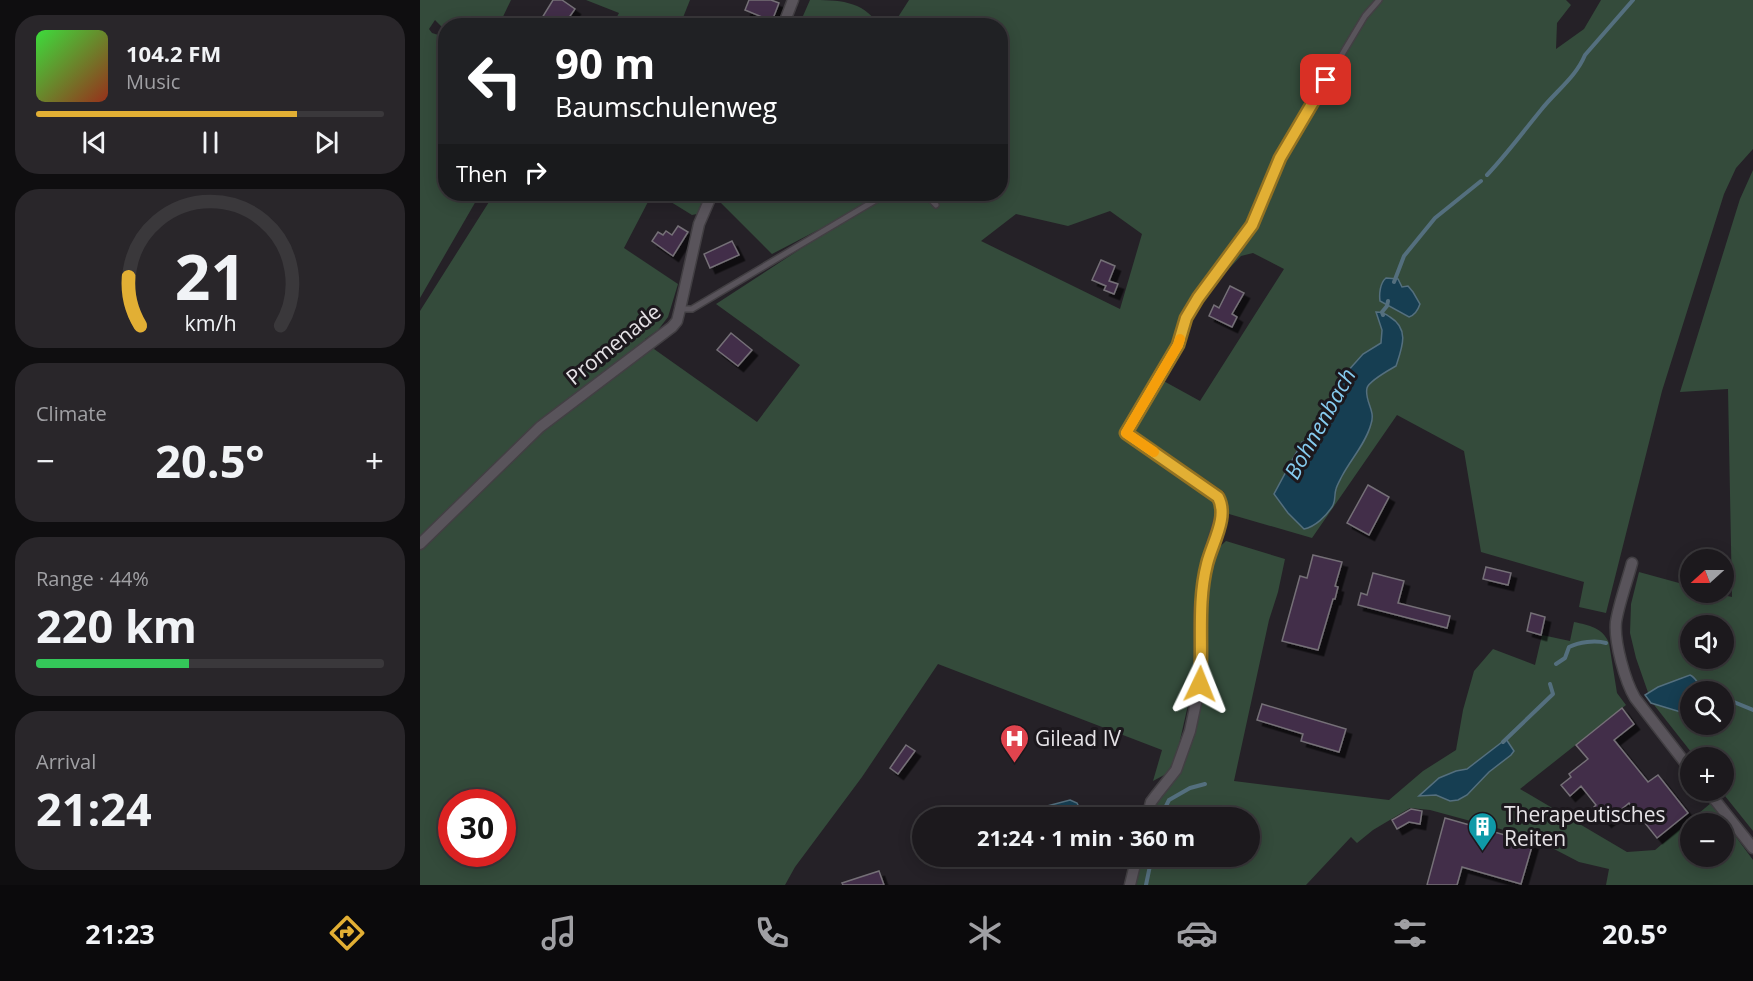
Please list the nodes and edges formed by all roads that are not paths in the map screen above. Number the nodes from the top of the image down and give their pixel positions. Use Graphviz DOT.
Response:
graph roads {
  1 [pos="793,0"];
  2 [pos="1379,0"];
  3 [pos="786,18"];
  4 [pos="709,201"];
  5 [pos="874,201"];
  6 [pos="932,201"];
  7 [pos="936,205"];
  8 [pos="680,309"];
  9 [pos="1126,433"];
  10 [pos="420,544"];
  11 [pos="1632,563"];
  12 [pos="1680,756"];
  13 [pos="1716,801"];
  14 [pos="1150,807"];
  15 [pos="1753,848"];
  16 [pos="1134,867"];
  17 [pos="1130,885"];
  1 -- 3 [label="street"];
  2 -- 9 [label="lane"];
  4 -- 8 [label="street"];
  5 -- 8 [label="lane, Promenade"];
  6 -- 7 [label="lane"];
  8 -- 10 [label="street, Promenade"];
  9 -- 14 [label="street"];
  11 -- 12 [label="street"];
  13 -- 15 [label="street"];
  16 -- 17 [label="street"];
}
